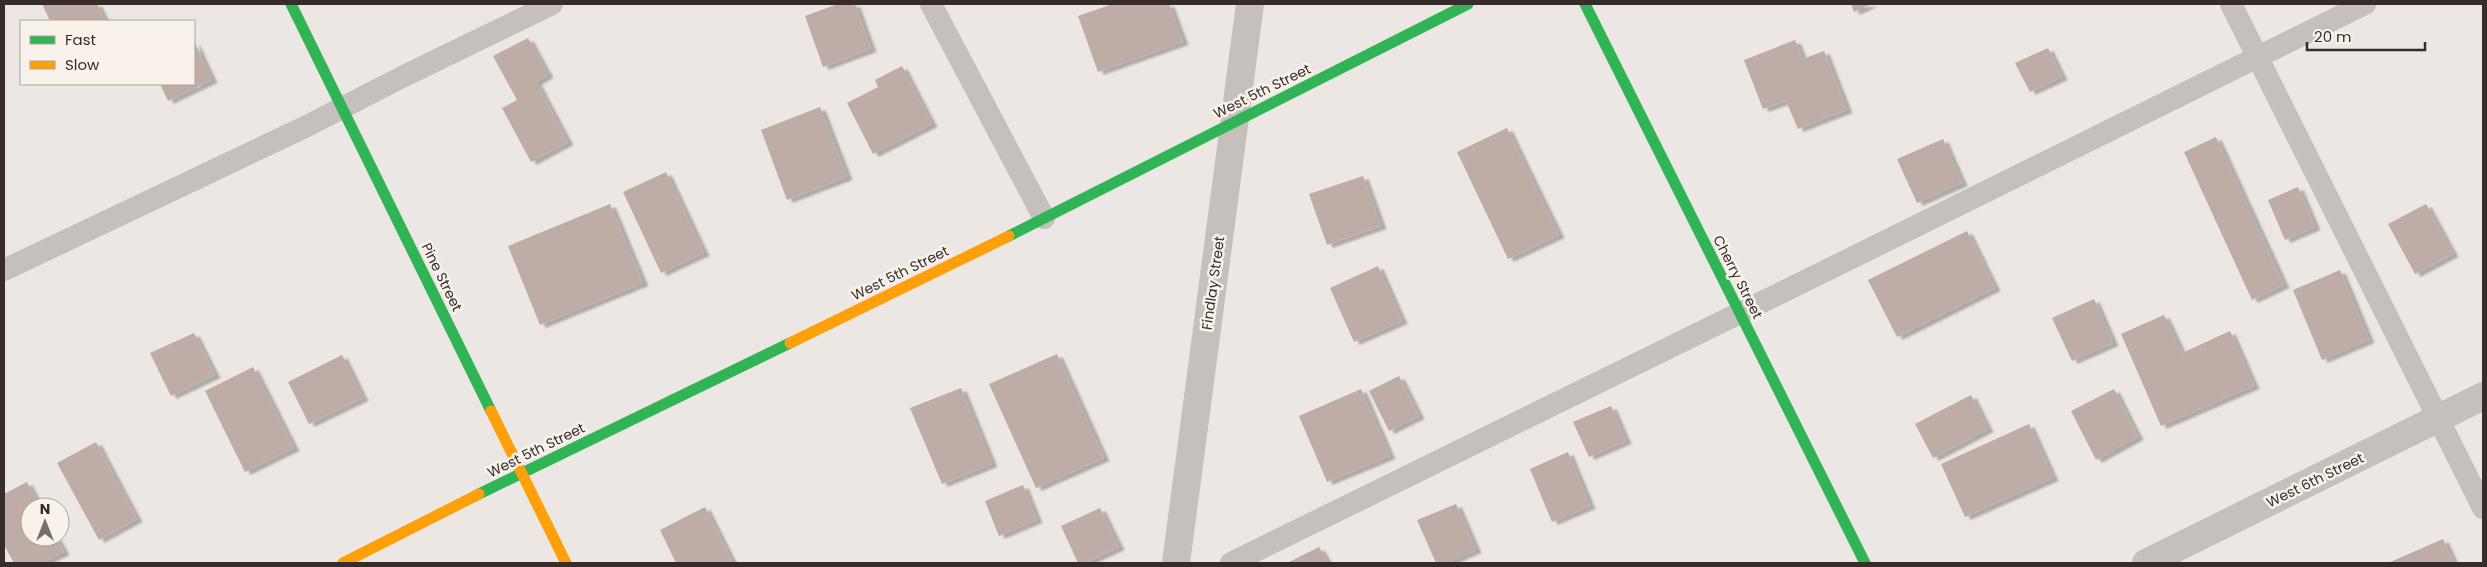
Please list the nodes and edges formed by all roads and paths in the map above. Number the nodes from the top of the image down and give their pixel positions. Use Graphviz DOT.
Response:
graph roads {
  1 [pos="291,4"];
  2 [pos="552,4"];
  3 [pos="932,4"];
  4 [pos="1250,4"];
  5 [pos="1468,4"];
  6 [pos="1585,4"];
  7 [pos="2231,4"];
  8 [pos="2365,4"];
  9 [pos="2258,58"];
  10 [pos="342,108"];
  11 [pos="1234,122"];
  12 [pos="1044,218"];
  13 [pos="4,270"];
  14 [pos="1740,314"];
  15 [pos="2483,396"];
  16 [pos="2439,418"];
  17 [pos="521,473"];
  18 [pos="2483,508"];
  19 [pos="343,563"];
  20 [pos="566,563"];
  21 [pos="1176,563"];
  22 [pos="1231,563"];
  23 [pos="1865,563"];
  24 [pos="2146,563"];
  1 -- 10 [label="street, Pine Street"];
  2 -- 10 [label="lane"];
  3 -- 12 [label="lane"];
  4 -- 11 [label="street, Findlay Street"];
  5 -- 11 [label="street, West 5th Street"];
  6 -- 14 [label="street, Cherry Street"];
  7 -- 9 [label="lane"];
  8 -- 9 [label="lane"];
  9 -- 14 [label="lane"];
  9 -- 16 [label="lane"];
  10 -- 13 [label="lane"];
  10 -- 17 [label="street, Pine Street"];
  11 -- 12 [label="street, West 5th Street"];
  11 -- 21 [label="street, Findlay Street"];
  12 -- 17 [label="street, West 5th Street"];
  14 -- 22 [label="lane"];
  14 -- 23 [label="street, Cherry Street"];
  15 -- 16 [label="street, West 6th Street"];
  16 -- 18 [label="lane"];
  16 -- 24 [label="street, West 6th Street"];
  17 -- 19 [label="street, West 5th Street"];
  17 -- 20 [label="street, Pine Street"];
}
